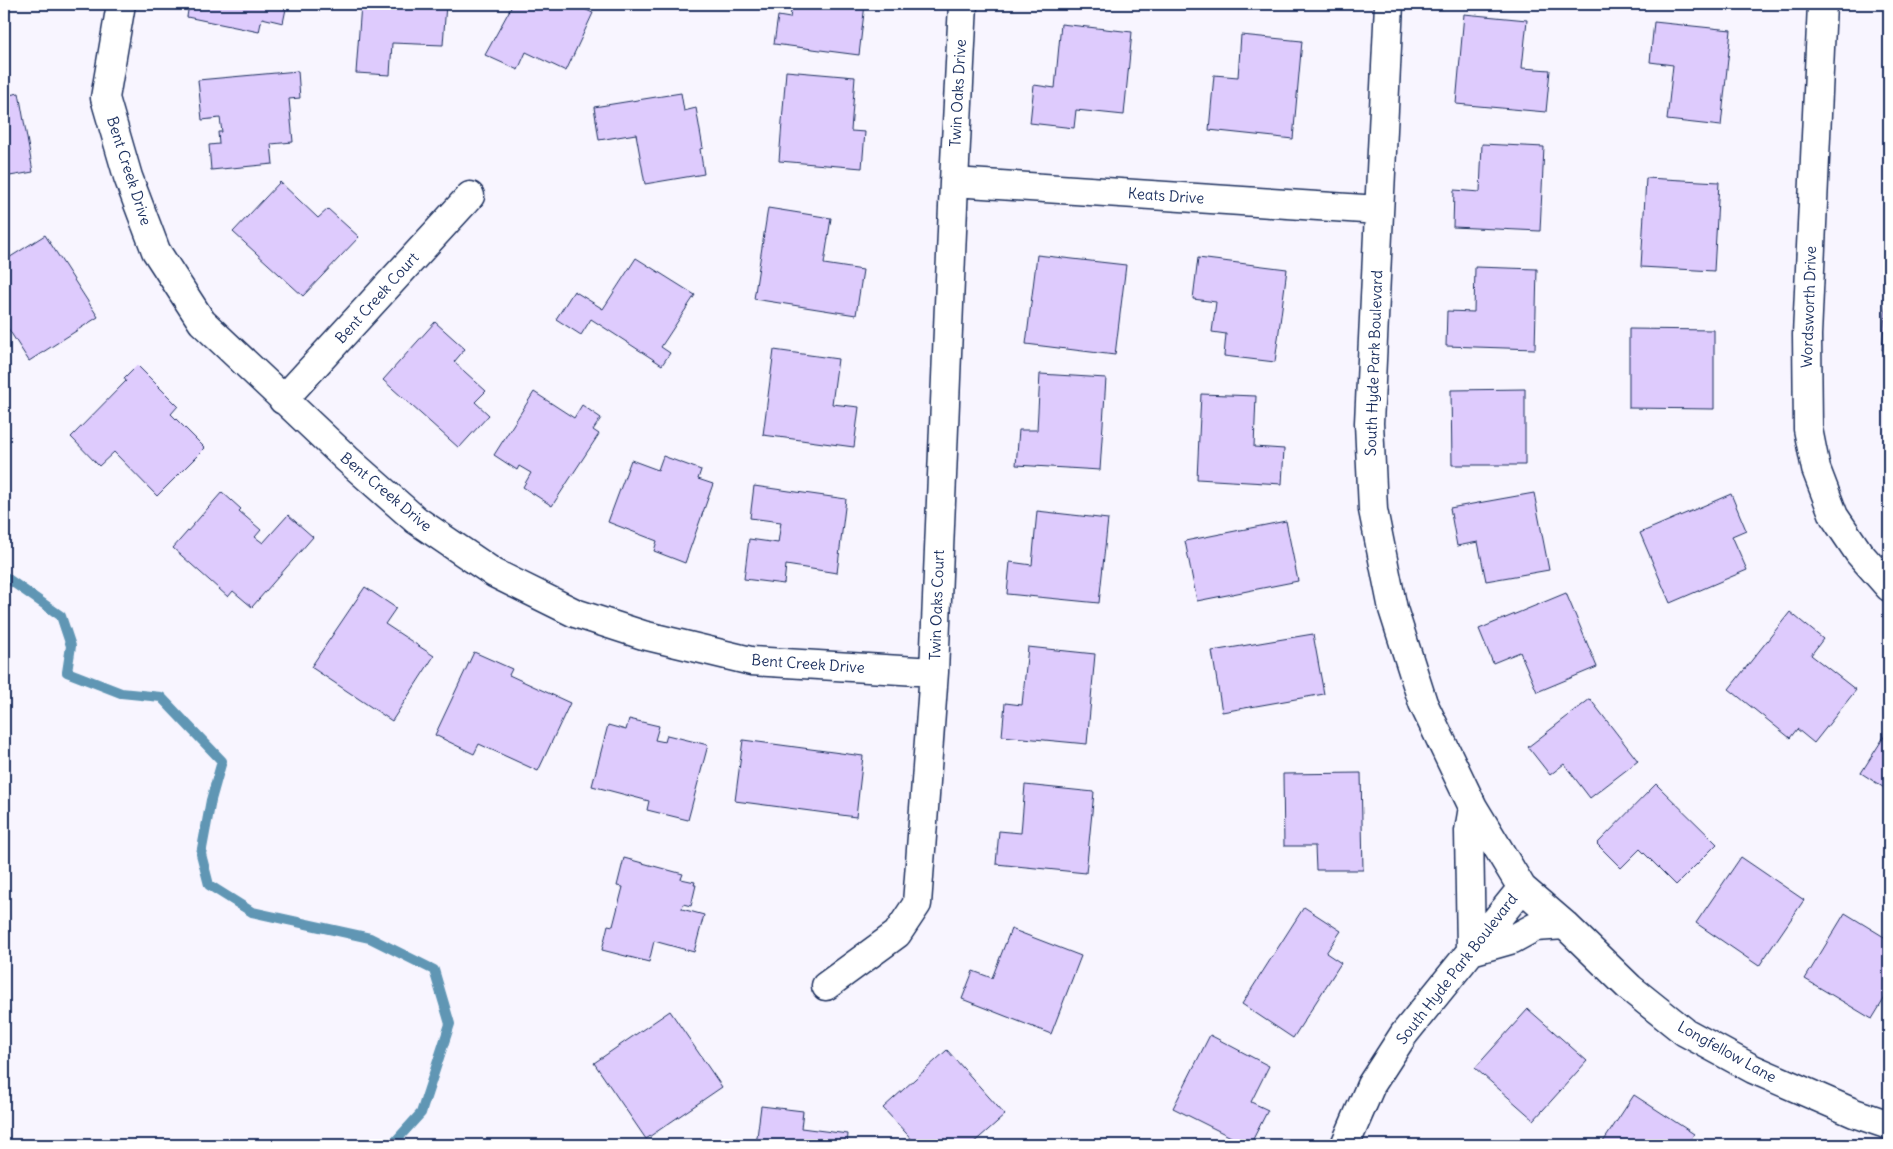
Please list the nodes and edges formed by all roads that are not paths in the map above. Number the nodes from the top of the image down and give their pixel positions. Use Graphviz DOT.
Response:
graph roads {
  1 [pos="121,4"];
  2 [pos="963,4"];
  3 [pos="1389,4"];
  4 [pos="1822,4"];
  5 [pos="954,182"];
  6 [pos="470,196"];
  7 [pos="1379,210"];
  8 [pos="283,400"];
  9 [pos="1889,587"];
  10 [pos="934,672"];
  11 [pos="1473,807"];
  12 [pos="1522,888"];
  13 [pos="1564,925"];
  14 [pos="1471,951"];
  15 [pos="826,986"];
  16 [pos="1889,1125"];
  17 [pos="1345,1145"];
  1 -- 8 [label="street, Bent Creek Drive"];
  2 -- 5 [label="street, Twin Oaks Drive"];
  3 -- 7 [label="street, South Hyde Park Boulevard"];
  4 -- 9 [label="street, Wordsworth Drive"];
  5 -- 7 [label="street, Keats Drive"];
  5 -- 10 [label="street, Twin Oaks Court"];
  6 -- 8 [label="street, Bent Creek Court"];
  7 -- 11 [label="street, South Hyde Park Boulevard"];
  8 -- 10 [label="street, Bent Creek Drive"];
  10 -- 15 [label="street, Twin Oaks Court"];
  11 -- 12 [label="street, South Hyde Park Boulevard"];
  11 -- 14 [label="street"];
  12 -- 13 [label="street, Longfellow Lane"];
  12 -- 14 [label="street, South Hyde Park Boulevard"];
  13 -- 14 [label="street"];
  13 -- 16 [label="street, Longfellow Lane"];
  14 -- 17 [label="street, South Hyde Park Boulevard"];
}
